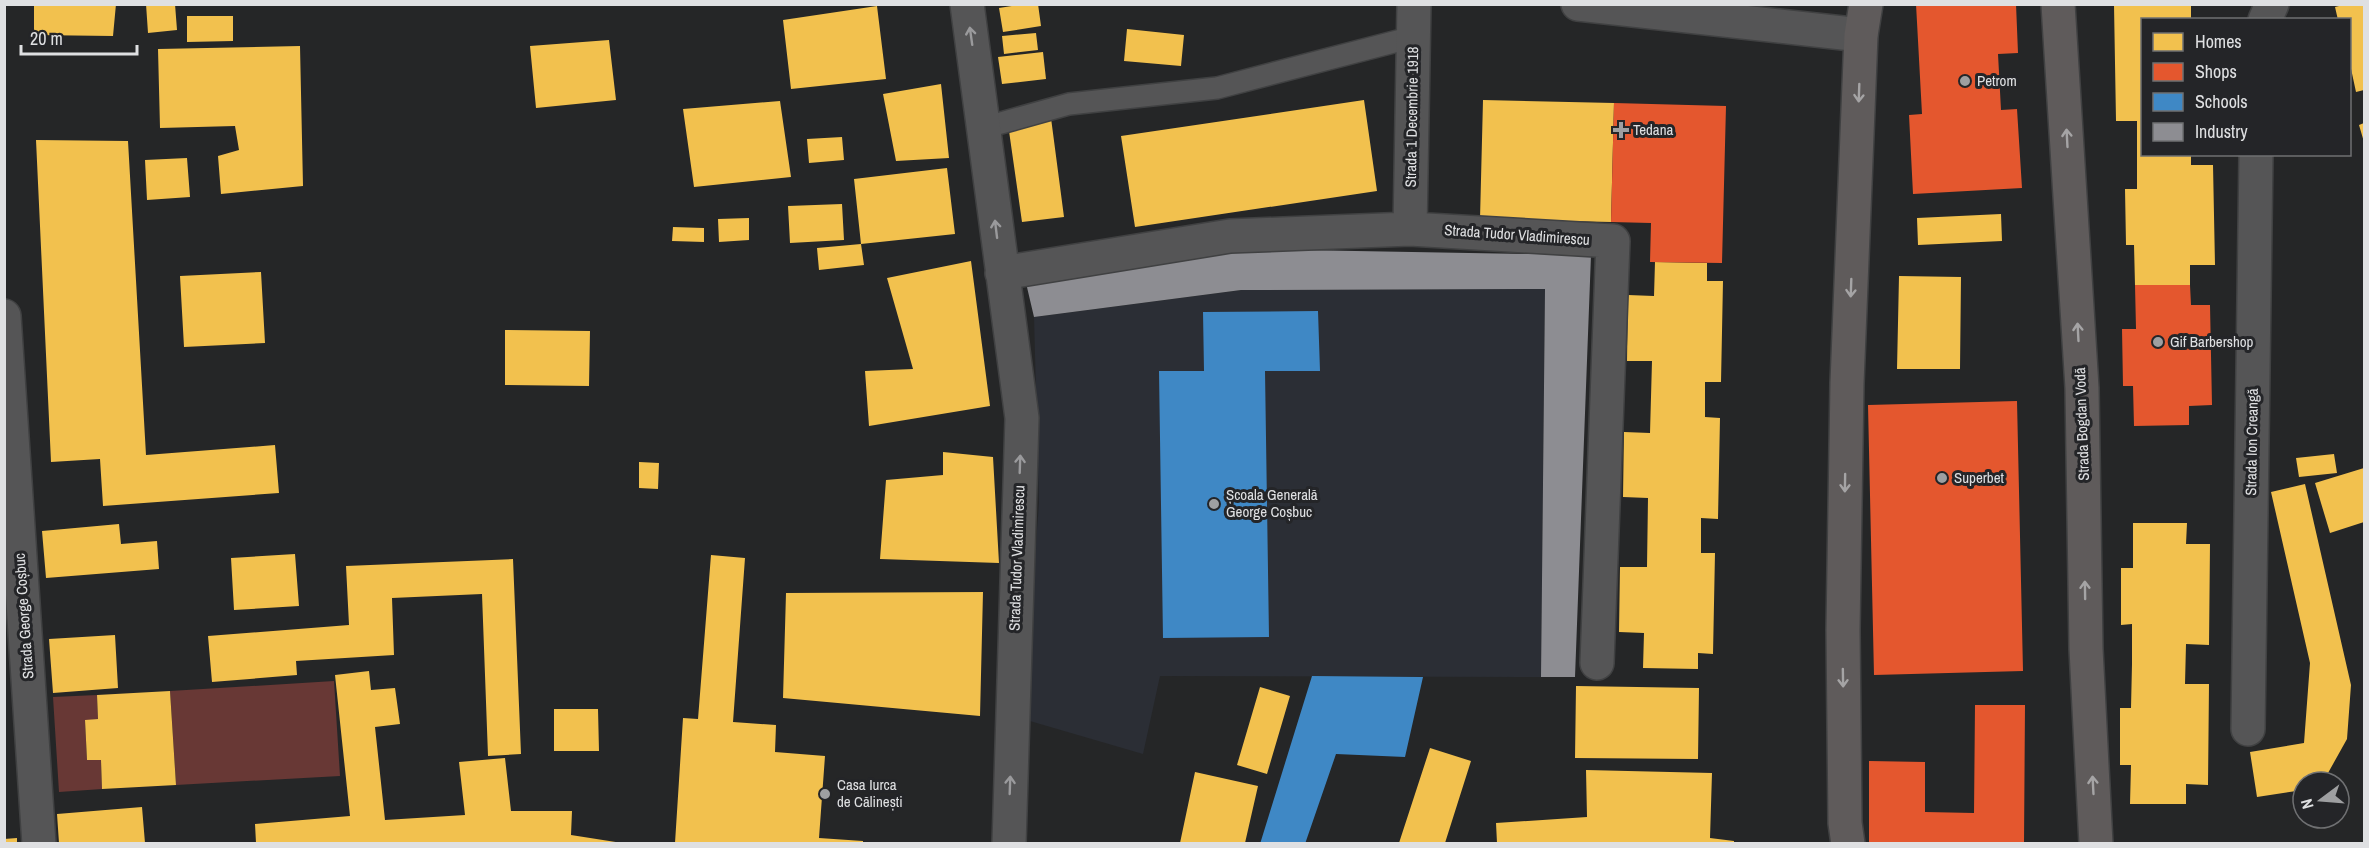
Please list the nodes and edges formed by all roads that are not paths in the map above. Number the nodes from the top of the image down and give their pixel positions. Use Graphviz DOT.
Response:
graph roads {
  1 [pos="967,4"];
  2 [pos="1414,4"];
  3 [pos="1578,4"];
  4 [pos="2058,4"];
  5 [pos="2272,4"];
  6 [pos="2266,18"];
  7 [pos="1864,20"];
  8 [pos="1413,37"];
  9 [pos="983,128"];
  10 [pos="2256,156"];
  11 [pos="1410,229"];
  12 [pos="1002,273"];
  13 [pos="4,316"];
  14 [pos="1597,663"];
  15 [pos="2248,729"];
  16 [pos="1842,837"];
  17 [pos="39,843"];
  18 [pos="1009,843"];
  19 [pos="2096,843"];
  9 -- 1 [label="street, Strada Tudor Vladimirescu, one-way"];
  2 -- 8 [label="street, Strada 1 Decembrie 1918"];
  3 -- 7 [label="street"];
  19 -- 4 [label="main road, Strada Bogdan Vodă, one-way"];
  5 -- 6 [label="street"];
  7 -- 16 [label="main road, one-way"];
  8 -- 9 [label="lane"];
  8 -- 11 [label="street, Strada 1 Decembrie 1918"];
  12 -- 9 [label="street, Strada Tudor Vladimirescu, one-way"];
  10 -- 15 [label="street, Strada Ion Creangă"];
  11 -- 12 [label="street, Strada Tudor Vladimirescu"];
  11 -- 14 [label="street, Strada Tudor Vladimirescu"];
  18 -- 12 [label="street, Strada Tudor Vladimirescu, one-way"];
  13 -- 17 [label="street, Strada George Coșbuc"];
}
